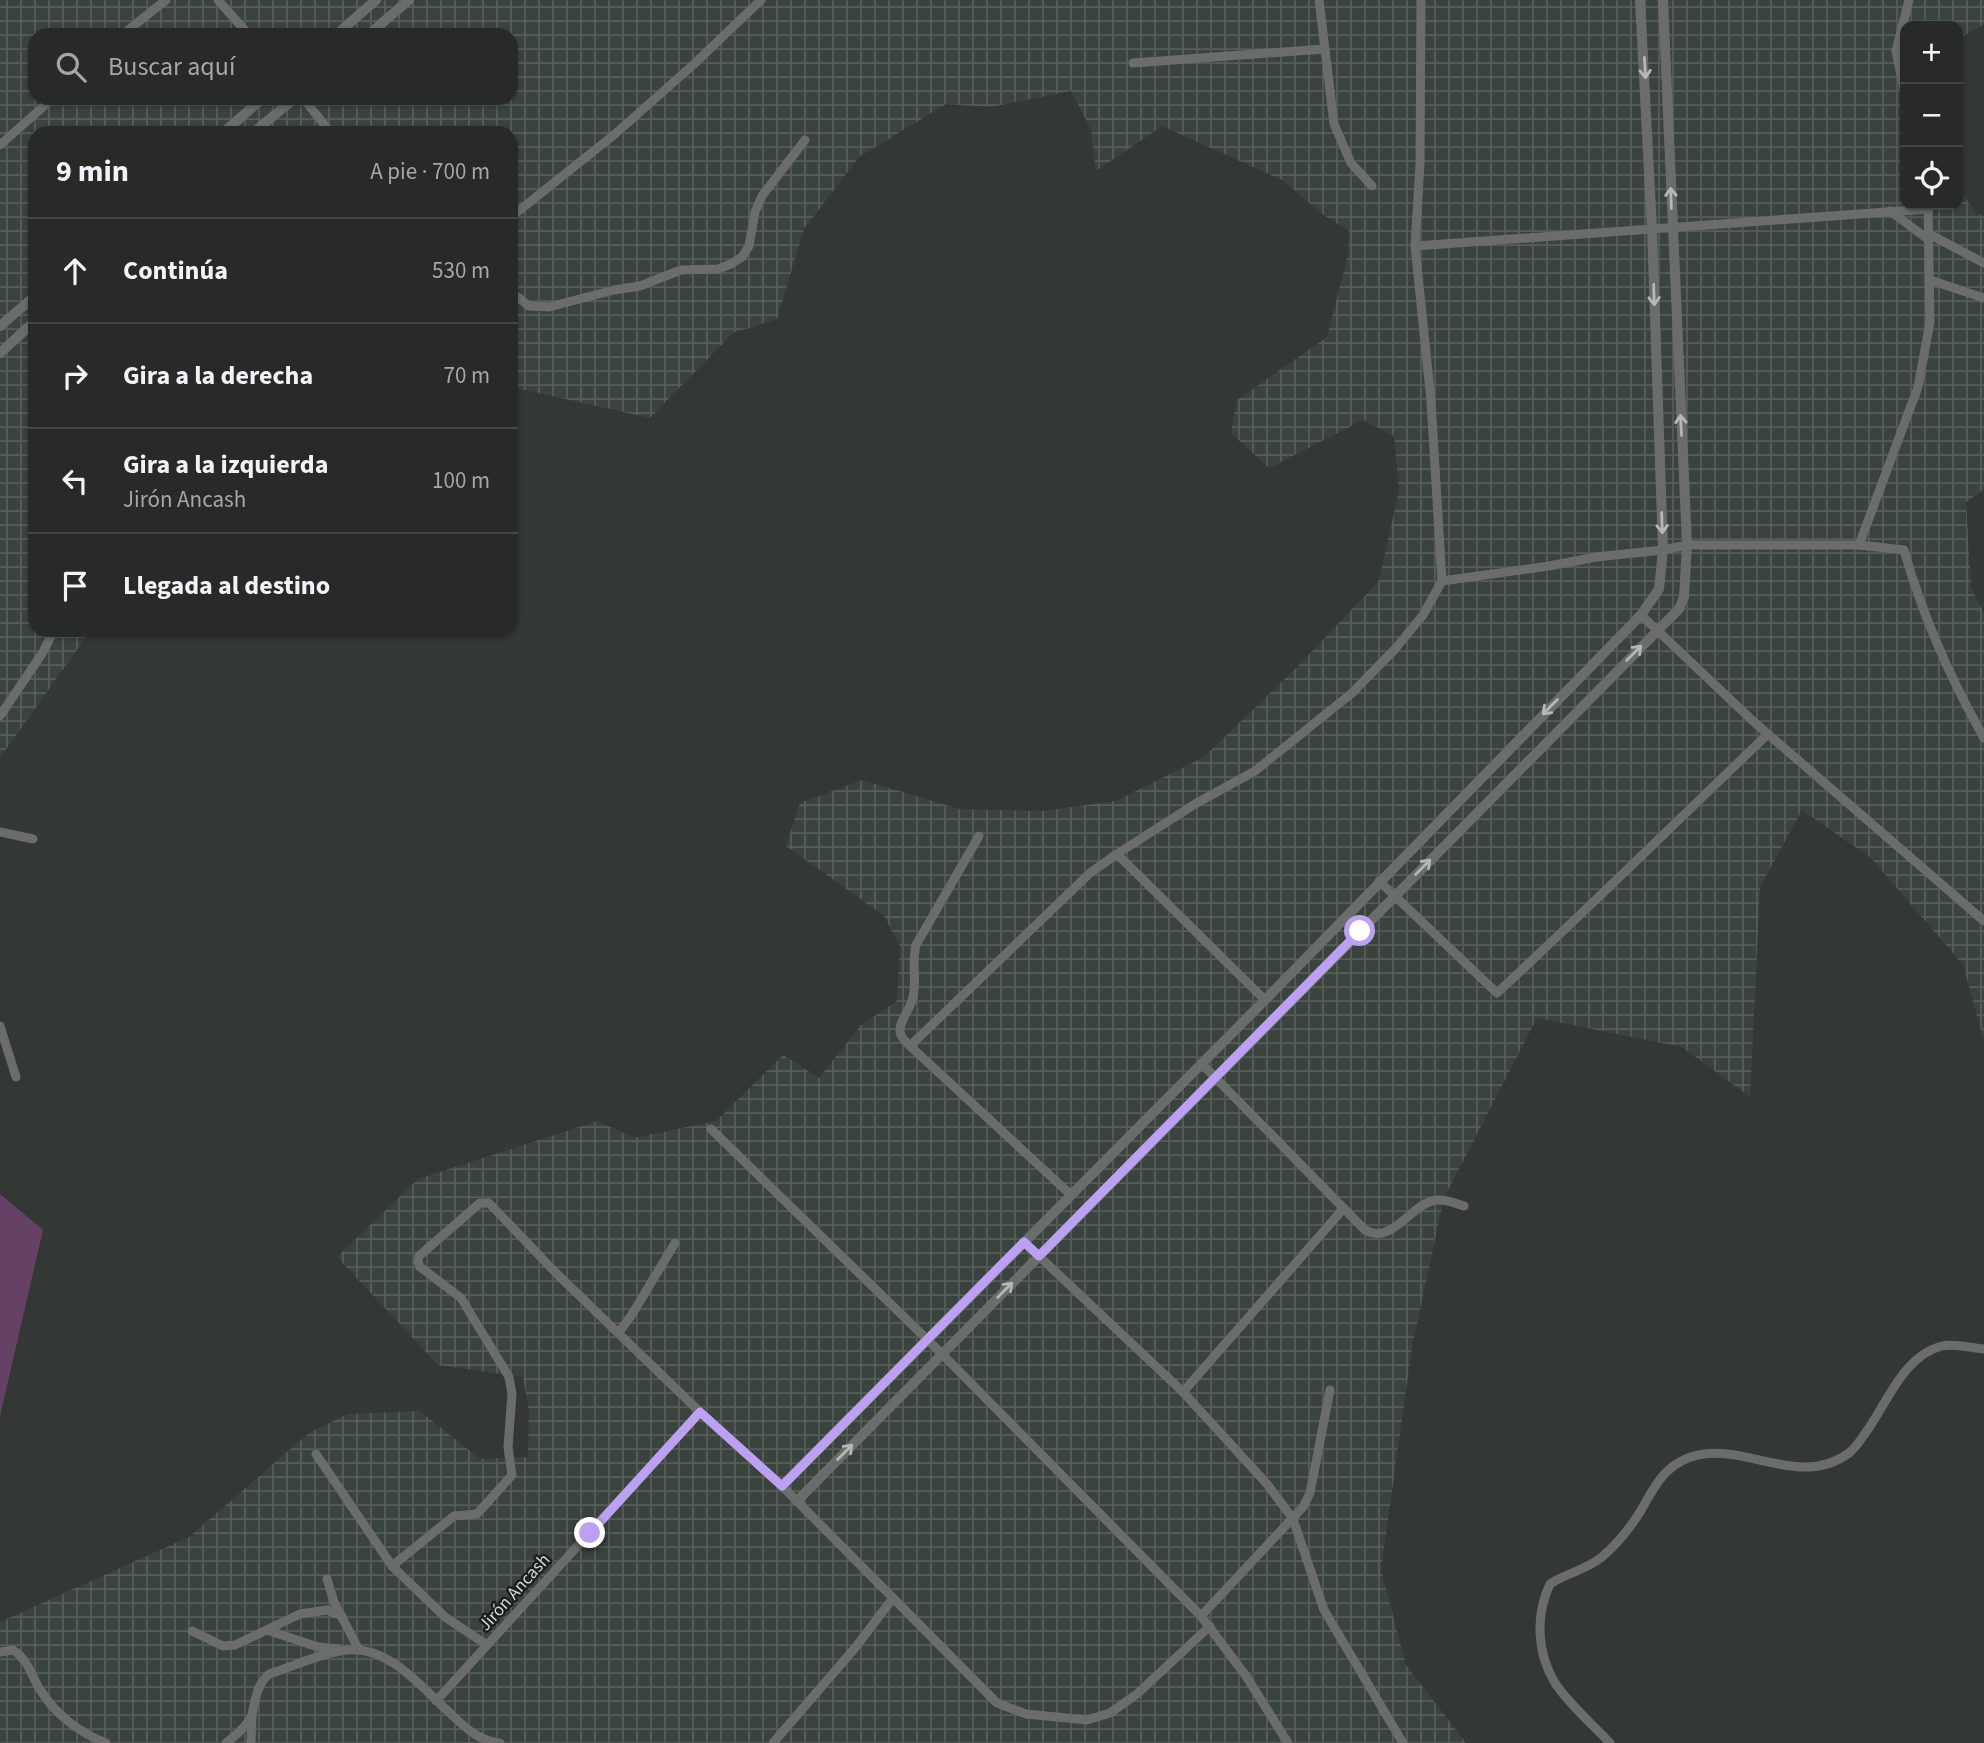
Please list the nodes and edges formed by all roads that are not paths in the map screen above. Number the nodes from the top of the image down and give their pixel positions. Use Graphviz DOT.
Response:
graph roads {
  1 [pos="166,0"];
  2 [pos="218,0"];
  3 [pos="376,0"];
  4 [pos="409,0"];
  5 [pos="761,0"];
  6 [pos="1319,0"];
  7 [pos="1421,0"];
  8 [pos="1640,0"];
  9 [pos="1663,0"];
  10 [pos="1909,0"];
  11 [pos="131,28"];
  12 [pos="243,28"];
  13 [pos="344,28"];
  14 [pos="376,28"];
  15 [pos="1324,49"];
  16 [pos="1133,63"];
  17 [pos="1903,84"];
  18 [pos="44,105"];
  19 [pos="255,105"];
  20 [pos="287,105"];
  21 [pos="309,105"];
  22 [pos="231,126"];
  23 [pos="261,126"];
  24 [pos="325,126"];
  25 [pos="805,141"];
  26 [pos="0,145"];
  27 [pos="1372,186"];
  28 [pos="1900,210"];
  29 [pos="1929,210"];
  30 [pos="518,211"];
  31 [pos="1890,211"];
  32 [pos="1672,227"];
  33 [pos="1653,229"];
  34 [pos="1929,237"];
  35 [pos="1415,246"];
  36 [pos="1984,263"];
  37 [pos="1930,280"];
  38 [pos="518,297"];
  39 [pos="1984,298"];
  40 [pos="28,302"];
  41 [pos="0,327"];
  42 [pos="28,327"];
  43 [pos="0,352"];
  44 [pos="1687,545"];
  45 [pos="1859,545"];
  46 [pos="1663,550"];
  47 [pos="1441,581"];
  48 [pos="1641,615"];
  49 [pos="1657,630"];
  50 [pos="50,637"];
  51 [pos="0,716"];
  52 [pos="1768,734"];
  53 [pos="1984,737"];
  54 [pos="0,832"];
  55 [pos="979,836"];
  56 [pos="33,839"];
  57 [pos="1117,854"];
  58 [pos="1379,881"];
  59 [pos="1395,895"];
  60 [pos="1984,921"];
  61 [pos="1265,1000"];
  62 [pos="0,1026"];
  63 [pos="909,1046"];
  64 [pos="1201,1063"];
  65 [pos="16,1077"];
  66 [pos="1216,1078"];
  67 [pos="711,1129"];
  68 [pos="1070,1194"];
  69 [pos="1464,1206"];
  70 [pos="1344,1208"];
  71 [pos="1024,1242"];
  72 [pos="675,1243"];
  73 [pos="1039,1256"];
  74 [pos="619,1332"];
  75 [pos="928,1339"];
  76 [pos="1984,1349"];
  77 [pos="942,1354"];
  78 [pos="1330,1390"];
  79 [pos="1182,1392"];
  80 [pos="700,1412"];
  81 [pos="316,1454"];
  82 [pos="782,1486"];
  83 [pos="797,1501"];
  84 [pos="1293,1520"];
  85 [pos="392,1566"];
  86 [pos="327,1579"];
  87 [pos="893,1598"];
  88 [pos="342,1616"];
  89 [pos="1201,1616"];
  90 [pos="1210,1626"];
  91 [pos="267,1630"];
  92 [pos="192,1631"];
  93 [pos="487,1645"];
  94 [pos="346,1650"];
  95 [pos="359,1650"];
  96 [pos="0,1652"];
  97 [pos="436,1701"];
  98 [pos="1262,1701"];
  99 [pos="251,1716"];
  100 [pos="106,1743"];
  101 [pos="226,1743"];
  102 [pos="251,1743"];
  103 [pos="500,1743"];
  104 [pos="773,1743"];
  105 [pos="1282,1743"];
  106 [pos="1289,1743"];
  107 [pos="1403,1743"];
  108 [pos="1610,1743"];
  1 -- 11 [label="street"];
  2 -- 12 [label="street"];
  3 -- 13 [label="street"];
  4 -- 14 [label="street"];
  5 -- 30 [label="street"];
  6 -- 15 [label="street"];
  7 -- 35 [label="street"];
  8 -- 33 [label="street, one-way"];
  32 -- 9 [label="street, one-way"];
  10 -- 17 [label="street"];
  15 -- 16 [label="street"];
  15 -- 27 [label="street"];
  18 -- 26 [label="street"];
  19 -- 22 [label="street"];
  20 -- 23 [label="street"];
  21 -- 24 [label="street"];
  25 -- 38 [label="street"];
  28 -- 31 [label="street"];
  29 -- 34 [label="street"];
  31 -- 32 [label="street"];
  31 -- 34 [label="street"];
  32 -- 33 [label="street"];
  44 -- 32 [label="street, one-way"];
  33 -- 35 [label="street"];
  33 -- 46 [label="street, one-way"];
  34 -- 36 [label="street"];
  34 -- 37 [label="street"];
  35 -- 47 [label="street"];
  37 -- 39 [label="street"];
  37 -- 45 [label="street"];
  40 -- 41 [label="street"];
  42 -- 43 [label="street"];
  44 -- 45 [label="street"];
  44 -- 46 [label="street"];
  44 -- 49 [label="street"];
  45 -- 53 [label="street"];
  46 -- 47 [label="street"];
  46 -- 48 [label="street"];
  47 -- 57 [label="street"];
  48 -- 49 [label="street"];
  48 -- 58 [label="street, one-way"];
  49 -- 52 [label="street"];
  59 -- 49 [label="street, one-way"];
  50 -- 51 [label="street"];
  52 -- 59 [label="street"];
  52 -- 60 [label="street"];
  54 -- 56 [label="street"];
  55 -- 63 [label="street"];
  57 -- 61 [label="street"];
  57 -- 63 [label="street"];
  58 -- 59 [label="street"];
  58 -- 61 [label="street"];
  59 -- 66 [label="street"];
  61 -- 64 [label="street"];
  62 -- 65 [label="street"];
  63 -- 68 [label="street"];
  64 -- 66 [label="street"];
  64 -- 68 [label="street"];
  66 -- 70 [label="street"];
  66 -- 73 [label="street"];
  67 -- 75 [label="street"];
  68 -- 71 [label="street"];
  69 -- 70 [label="street"];
  70 -- 79 [label="street"];
  71 -- 73 [label="street"];
  71 -- 75 [label="street"];
  72 -- 74 [label="street"];
  77 -- 73 [label="street, one-way"];
  73 -- 79 [label="street"];
  74 -- 80 [label="street"];
  74 -- 85 [label="street"];
  75 -- 77 [label="street"];
  75 -- 82 [label="street"];
  76 -- 108 [label="street"];
  83 -- 77 [label="street, one-way"];
  77 -- 89 [label="street"];
  78 -- 84 [label="street"];
  79 -- 84 [label="street"];
  80 -- 82 [label="street"];
  80 -- 93 [label="street, Jirón Ancash"];
  81 -- 85 [label="street"];
  82 -- 83 [label="street"];
  83 -- 87 [label="street"];
  84 -- 89 [label="street"];
  84 -- 107 [label="street"];
  85 -- 93 [label="street"];
  86 -- 88 [label="street"];
  87 -- 90 [label="street"];
  87 -- 104 [label="street"];
  88 -- 91 [label="street"];
  88 -- 95 [label="street"];
  89 -- 90 [label="street"];
  90 -- 98 [label="street"];
  91 -- 92 [label="street"];
  91 -- 94 [label="street"];
  93 -- 97 [label="street, Jirón Ancash"];
  94 -- 95 [label="street"];
  94 -- 99 [label="street"];
  95 -- 97 [label="street"];
  96 -- 100 [label="street"];
  97 -- 103 [label="street"];
  98 -- 105 [label="street"];
  98 -- 106 [label="street"];
  99 -- 101 [label="street"];
  99 -- 102 [label="street"];
}
